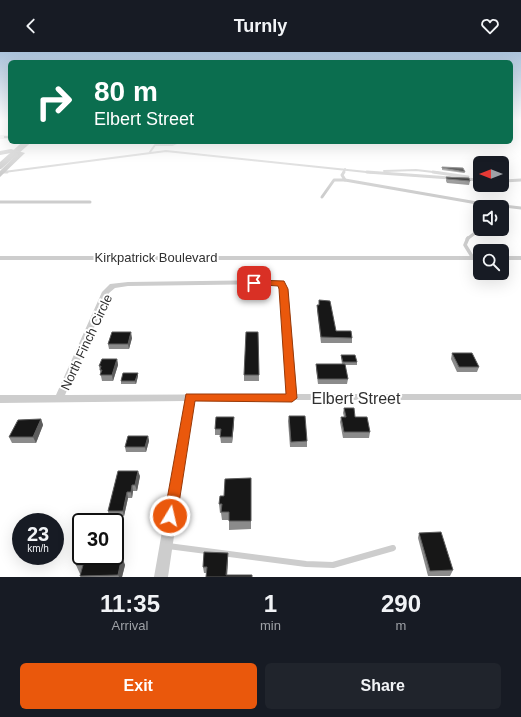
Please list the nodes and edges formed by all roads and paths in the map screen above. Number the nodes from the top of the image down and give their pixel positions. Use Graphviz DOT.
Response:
graph roads {
  1 [pos="16,144"];
  2 [pos="25,144"];
  3 [pos="174,144"];
  4 [pos="152,149"];
  5 [pos="163,151"];
  6 [pos="0,153"];
  7 [pos="148,153"];
  8 [pos="0,159"];
  9 [pos="345,170"];
  10 [pos="1,171"];
  11 [pos="373,172"];
  12 [pos="473,178"];
  13 [pos="345,180"];
  14 [pos="473,180"];
  15 [pos="509,180"];
  16 [pos="521,180"];
  17 [pos="322,197"];
  18 [pos="0,202"];
  19 [pos="90,202"];
  20 [pos="521,208"];
  21 [pos="473,234"];
  22 [pos="473,253"];
  23 [pos="0,258"];
  24 [pos="473,258"];
  25 [pos="509,258"];
  26 [pos="521,258"];
  27 [pos="190,397"];
  28 [pos="521,397"];
  29 [pos="60,398"];
  30 [pos="292,398"];
  31 [pos="0,399"];
  32 [pos="166,546"];
  33 [pos="393,548"];
  34 [pos="161,577"];
  1 -- 8 [label="main road"];
  2 -- 10 [label="main road, bridge"];
  3 -- 4 [label="lane"];
  4 -- 5 [label="lane"];
  4 -- 7 [label="lane"];
  5 -- 7 [label="lane"];
  5 -- 9 [label="lane"];
  6 -- 10 [label="main road"];
  7 -- 10 [label="lane"];
  9 -- 11 [label="lane"];
  9 -- 13 [label="lane"];
  11 -- 12 [label="lane"];
  11 -- 14 [label="lane"];
  13 -- 17 [label="lane"];
  13 -- 20 [label="lane"];
  15 -- 16 [label="lane"];
  18 -- 19 [label="lane"];
  21 -- 22 [label="lane"];
  23 -- 24 [label="street, Kirkpatrick Boulevard"];
  25 -- 26 [label="street"];
  27 -- 29 [label="street, Elbert Street"];
  27 -- 30 [label="street, Elbert Street"];
  27 -- 32 [label="street"];
  28 -- 30 [label="street, Elbert Street"];
  29 -- 30 [label="street, North Finch Circle"];
  29 -- 31 [label="street, Elbert Street"];
  32 -- 33 [label="lane"];
  32 -- 34 [label="street"];
}
